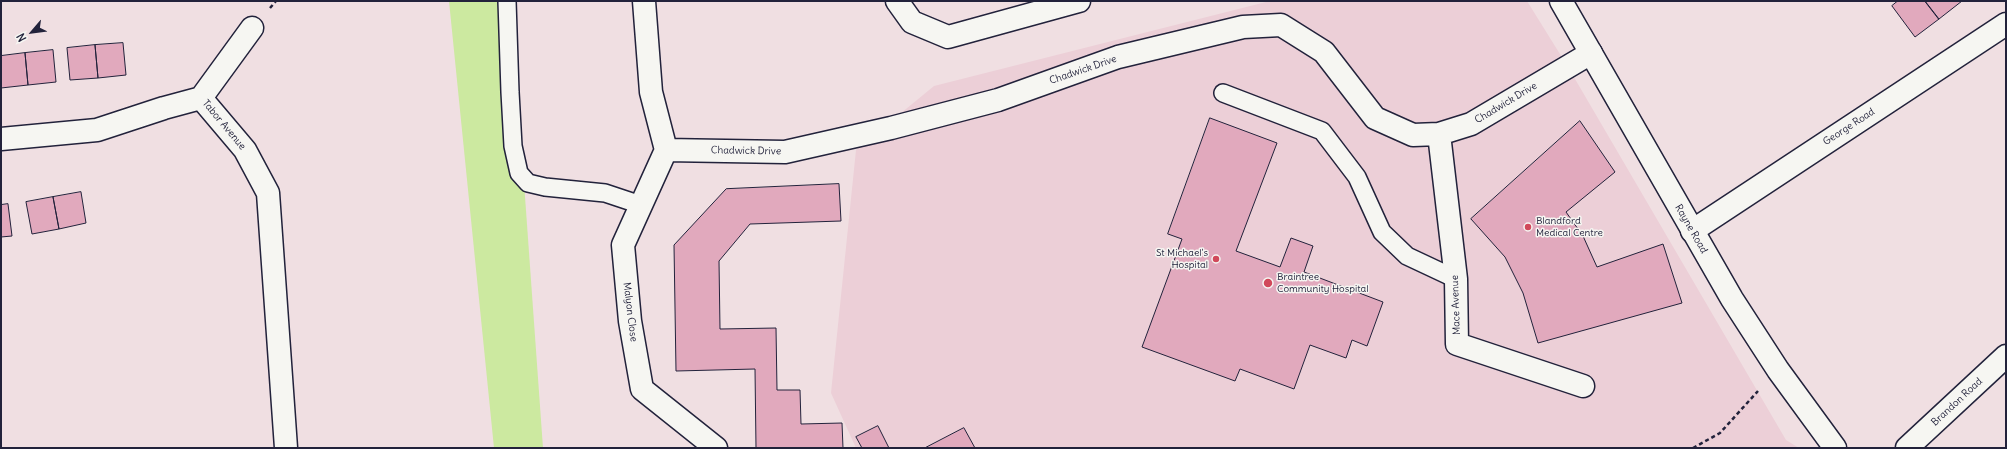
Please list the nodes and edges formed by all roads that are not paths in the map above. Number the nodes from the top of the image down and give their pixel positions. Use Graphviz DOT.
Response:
graph roads {
  1 [pos="507,1"];
  2 [pos="644,1"];
  3 [pos="897,1"];
  4 [pos="1079,1"];
  5 [pos="1561,1"];
  6 [pos="2006,24"];
  7 [pos="252,28"];
  8 [pos="1591,53"];
  9 [pos="1223,93"];
  10 [pos="201,98"];
  11 [pos="1438,134"];
  12 [pos="1,139"];
  13 [pos="666,150"];
  14 [pos="641,205"];
  15 [pos="1692,231"];
  16 [pos="1456,278"];
  17 [pos="2006,356"];
  18 [pos="1583,386"];
  19 [pos="286,448"];
  20 [pos="716,448"];
  21 [pos="1835,448"];
  22 [pos="1907,448"];
  1 -- 14 [label="lane"];
  2 -- 13 [label="street"];
  3 -- 4 [label="street"];
  5 -- 8 [label="street, Rayne Road"];
  6 -- 15 [label="street, George Road"];
  7 -- 10 [label="street"];
  8 -- 11 [label="street, Chadwick Drive"];
  8 -- 15 [label="street, Rayne Road"];
  9 -- 16 [label="lane"];
  10 -- 12 [label="street, Tabor Avenue"];
  10 -- 19 [label="street, Tabor Avenue"];
  11 -- 13 [label="street, Chadwick Drive"];
  11 -- 16 [label="street, Mace Avenue"];
  13 -- 14 [label="street, Malyon Close"];
  14 -- 20 [label="street, Malyon Close"];
  15 -- 21 [label="street, Rayne Road"];
  16 -- 18 [label="street, Mace Avenue"];
  17 -- 22 [label="street, Brandon Road"];
}
